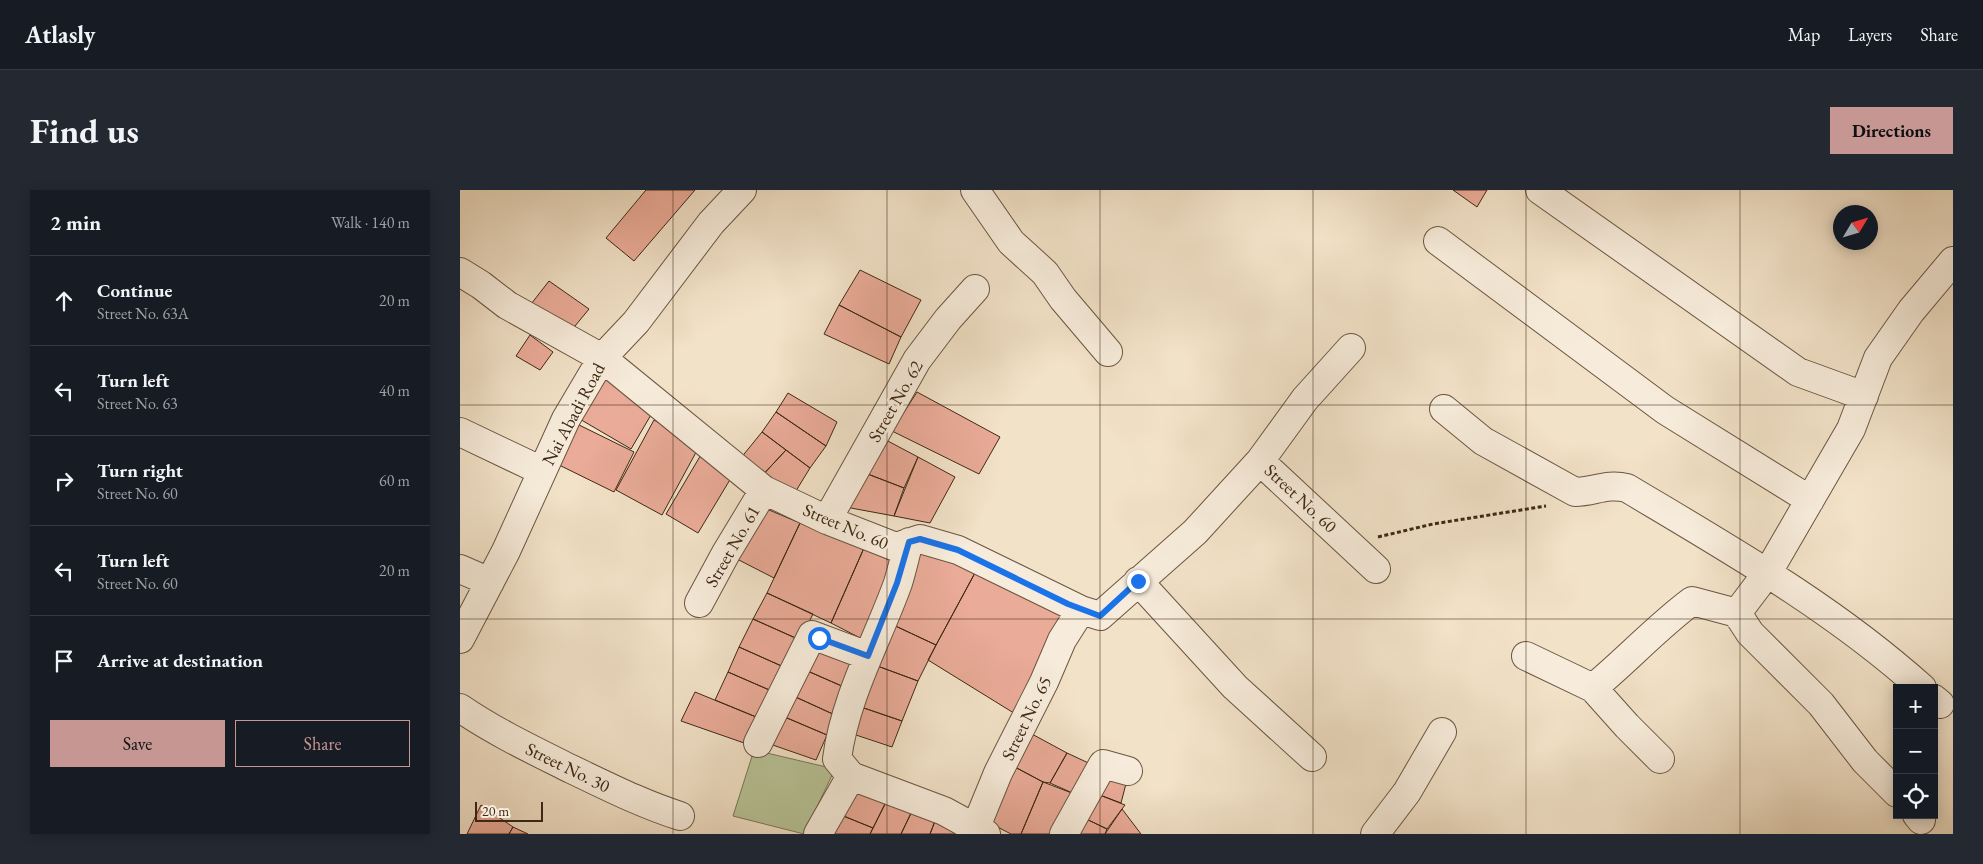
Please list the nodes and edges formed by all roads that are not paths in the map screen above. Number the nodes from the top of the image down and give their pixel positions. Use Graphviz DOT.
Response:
graph roads {
  1 [pos="742,190"];
  2 [pos="975,190"];
  3 [pos="1540,190"];
  4 [pos="1438,241"];
  5 [pos="1953,261"];
  6 [pos="460,272"];
  7 [pos="975,289"];
  8 [pos="1351,348"];
  9 [pos="1108,352"];
  10 [pos="602,358"];
  11 [pos="1864,396"];
  12 [pos="1444,408"];
  13 [pos="460,432"];
  14 [pos="1260,461"];
  15 [pos="542,471"];
  16 [pos="764,490"];
  17 [pos="1810,500"];
  18 [pos="827,520"];
  19 [pos="909,542"];
  20 [pos="460,569"];
  21 [pos="1376,569"];
  22 [pos="1768,572"];
  23 [pos="1138,581"];
  24 [pos="490,582"];
  25 [pos="699,603"];
  26 [pos="1081,610"];
  27 [pos="1737,613"];
  28 [pos="460,639"];
  29 [pos="868,656"];
  30 [pos="1526,656"];
  31 [pos="1918,684"];
  32 [pos="1593,688"];
  33 [pos="460,708"];
  34 [pos="1442,732"];
  35 [pos="758,743"];
  36 [pos="1312,757"];
  37 [pos="1660,759"];
  38 [pos="1128,771"];
  39 [pos="850,776"];
  40 [pos="1893,789"];
  41 [pos="680,816"];
  42 [pos="978,832"];
  43 [pos="818,834"];
  44 [pos="1064,834"];
  45 [pos="1375,834"];
  1 -- 10 [label="street, Nai Abadi Road"];
  2 -- 9 [label="street"];
  3 -- 11 [label="street"];
  4 -- 17 [label="street"];
  5 -- 11 [label="street"];
  6 -- 10 [label="street, Street No. 60"];
  7 -- 18 [label="street, Street No. 62"];
  8 -- 14 [label="street"];
  10 -- 15 [label="street, Nai Abadi Road"];
  10 -- 16 [label="street, Street No. 60"];
  11 -- 17 [label="street"];
  12 -- 22 [label="street"];
  13 -- 15 [label="street"];
  14 -- 21 [label="street, Street No. 60"];
  14 -- 23 [label="street, Street No. 60"];
  15 -- 24 [label="street, Nai Abadi Road"];
  16 -- 18 [label="street, Street No. 60"];
  16 -- 25 [label="street, Street No. 61"];
  17 -- 22 [label="street"];
  18 -- 19 [label="street, Street No. 60"];
  19 -- 26 [label="street, Street No. 60"];
  19 -- 29 [label="street"];
  20 -- 24 [label="street"];
  22 -- 27 [label="street"];
  22 -- 31 [label="street"];
  23 -- 26 [label="street, Street No. 60"];
  23 -- 36 [label="street"];
  24 -- 28 [label="street, Nai Abadi Road"];
  26 -- 42 [label="street, Street No. 65"];
  27 -- 32 [label="street"];
  27 -- 40 [label="street"];
  29 -- 35 [label="street"];
  29 -- 39 [label="street"];
  30 -- 32 [label="street"];
  32 -- 37 [label="street"];
  33 -- 41 [label="street, Street No. 30"];
  34 -- 45 [label="street"];
  38 -- 44 [label="street"];
  39 -- 42 [label="street"];
  39 -- 43 [label="street"];
}
